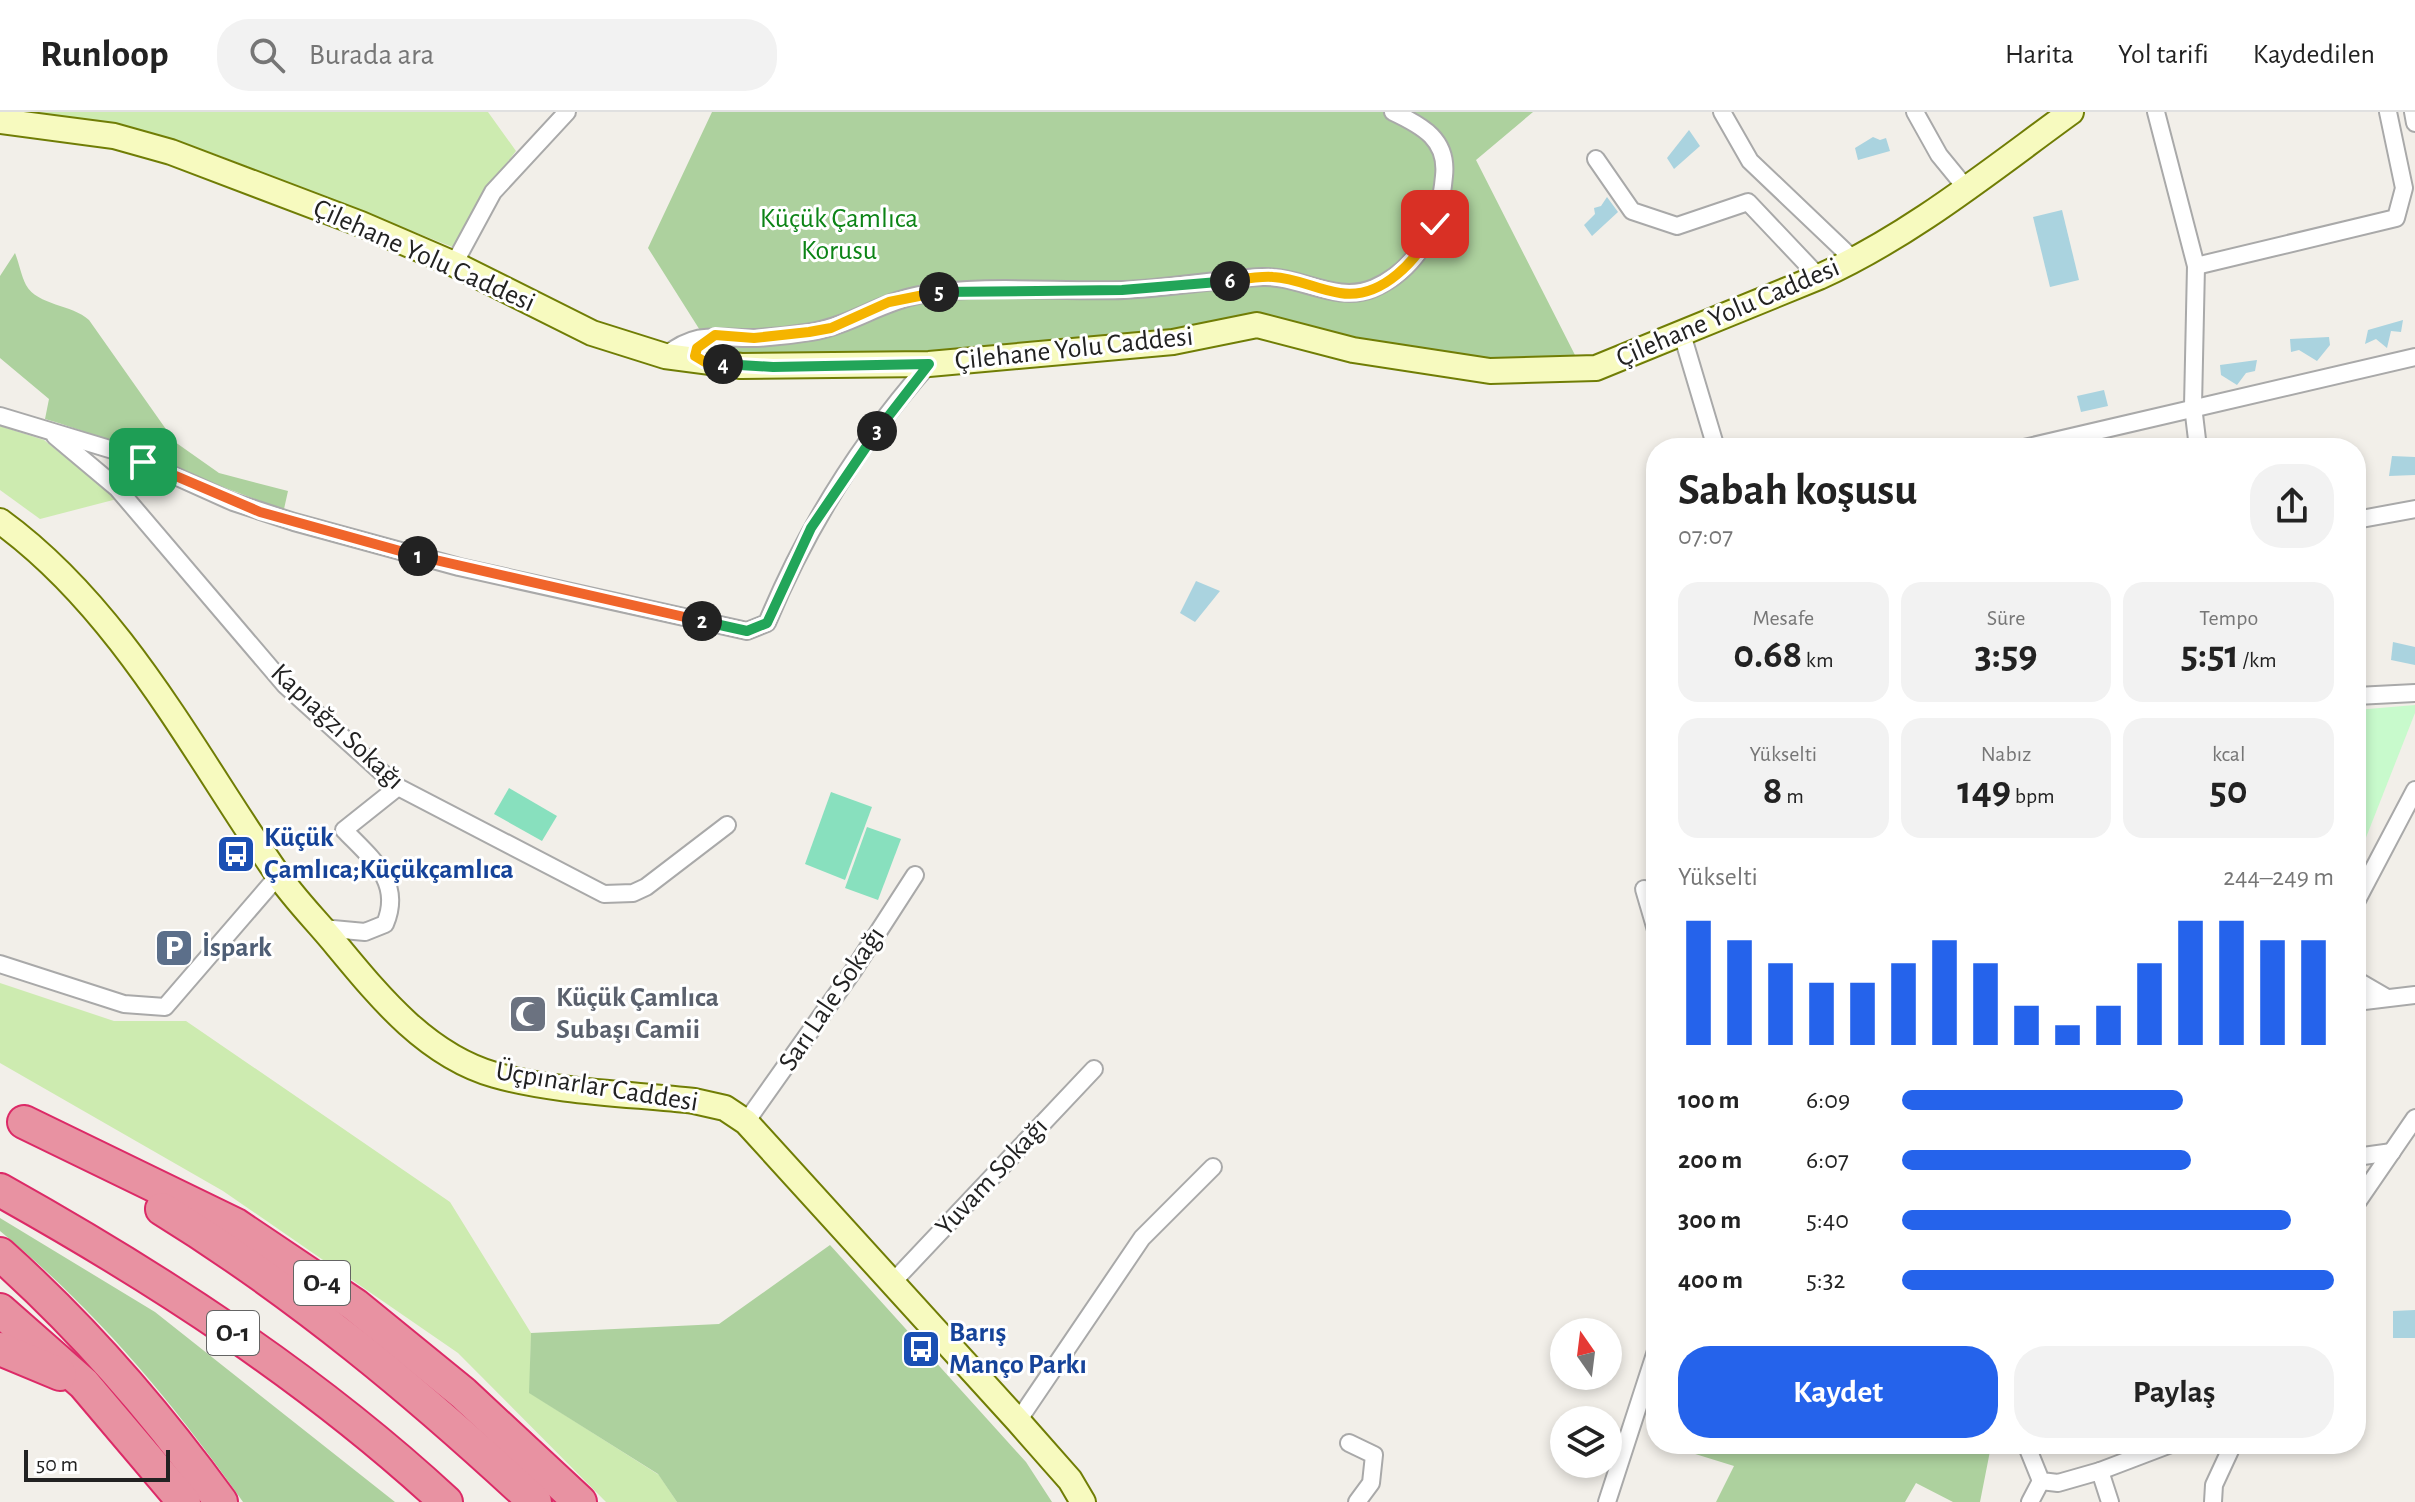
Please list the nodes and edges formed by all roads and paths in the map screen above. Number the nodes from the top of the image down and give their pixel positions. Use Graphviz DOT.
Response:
graph roads {
  1 [pos="567,112"];
  2 [pos="1393,112"];
  3 [pos="1722,112"];
  4 [pos="1915,112"];
  5 [pos="2071,112"];
  6 [pos="2156,112"];
  7 [pos="2388,112"];
  8 [pos="2413,112"];
  9 [pos="17,119"];
  10 [pos="2415,123"];
  11 [pos="1596,159"];
  12 [pos="1966,188"];
  13 [pos="1855,261"];
  14 [pos="454,264"];
  15 [pos="2196,266"];
  16 [pos="1819,277"];
  17 [pos="1682,334"];
  18 [pos="715,335"];
  19 [pos="665,356"];
  20 [pos="2415,357"];
  21 [pos="705,362"];
  22 [pos="929,364"];
  23 [pos="2193,406"];
  24 [pos="0,416"];
  25 [pos="48,430"];
  26 [pos="1713,438"];
  27 [pos="2064,438"];
  28 [pos="2197,438"];
  29 [pos="2415,509"];
  30 [pos="2366,518"];
  31 [pos="0,521"];
  32 [pos="2415,693"];
  33 [pos="2366,695"];
  34 [pos="398,787"];
  35 [pos="2415,790"];
  36 [pos="727,825"];
  37 [pos="915,875"];
  38 [pos="278,876"];
  39 [pos="2366,883"];
  40 [pos="1644,889"];
  41 [pos="1646,896"];
  42 [pos="322,928"];
  43 [pos="0,964"];
  44 [pos="2366,986"];
  45 [pos="2415,995"];
  46 [pos="2387,998"];
  47 [pos="2366,1001"];
  48 [pos="1094,1069"];
  49 [pos="12,1115"];
  50 [pos="2415,1118"];
  51 [pos="746,1122"];
  52 [pos="2392,1152"];
  53 [pos="2366,1156"];
  54 [pos="1213,1167"];
  55 [pos="0,1190"];
  56 [pos="2366,1190"];
  57 [pos="0,1254"];
  58 [pos="891,1284"];
  59 [pos="0,1310"];
  60 [pos="0,1349"];
  61 [pos="1646,1382"];
  62 [pos="84,1384"];
  63 [pos="1018,1421"];
  64 [pos="1349,1443"];
  65 [pos="2030,1454"];
  66 [pos="2145,1454"];
  67 [pos="2228,1454"];
  68 [pos="2100,1471"];
  69 [pos="2041,1481"];
  70 [pos="184,1502"];
  71 [pos="221,1502"];
  72 [pos="446,1502"];
  73 [pos="535,1502"];
  74 [pos="580,1502"];
  75 [pos="1083,1502"];
  76 [pos="1357,1502"];
  77 [pos="1607,1502"];
  78 [pos="2030,1502"];
  79 [pos="2110,1502"];
  80 [pos="2213,1502"];
  1 -- 14 [label="street"];
  2 -- 18 [label="street"];
  3 -- 13 [label="street"];
  4 -- 12 [label="street"];
  5 -- 12 [label="street, Çilehane Yolu Caddesi"];
  6 -- 15 [label="street"];
  7 -- 15 [label="street"];
  8 -- 10 [label="street"];
  9 -- 14 [label="street, Çilehane Yolu Caddesi"];
  11 -- 16 [label="street"];
  12 -- 13 [label="street, Çilehane Yolu Caddesi"];
  13 -- 16 [label="street, Çilehane Yolu Caddesi"];
  14 -- 19 [label="street, Çilehane Yolu Caddesi"];
  15 -- 23 [label="street"];
  16 -- 17 [label="street, Çilehane Yolu Caddesi"];
  17 -- 22 [label="street, Çilehane Yolu Caddesi"];
  17 -- 26 [label="street"];
  18 -- 19 [label="street"];
  18 -- 21 [label="street"];
  19 -- 21 [label="street, Çilehane Yolu Caddesi"];
  20 -- 23 [label="street"];
  21 -- 22 [label="street, Çilehane Yolu Caddesi"];
  22 -- 25 [label="street"];
  23 -- 27 [label="street"];
  23 -- 28 [label="street"];
  24 -- 25 [label="street"];
  25 -- 34 [label="street, Kapıağzı Sokağı"];
  29 -- 30 [label="street"];
  31 -- 38 [label="street, Üçpınarlar Caddesi"];
  32 -- 33 [label="street"];
  34 -- 36 [label="street, Kapıağzı Sokağı"];
  34 -- 42 [label="street"];
  35 -- 39 [label="street"];
  37 -- 51 [label="street, Sarı Lale Sokağı"];
  38 -- 42 [label="street, Üçpınarlar Caddesi"];
  38 -- 43 [label="street"];
  40 -- 41 [label="street"];
  42 -- 51 [label="street, Üçpınarlar Caddesi"];
  44 -- 46 [label="street"];
  45 -- 46 [label="street"];
  46 -- 47 [label="street"];
  48 -- 58 [label="street, Yuvam Sokağı"];
  49 -- 73 [label="highway, O-1"];
  49 -- 74 [label="highway, O-4"];
  50 -- 52 [label="street"];
  51 -- 58 [label="street, Üçpınarlar Caddesi"];
  52 -- 53 [label="street"];
  52 -- 56 [label="street"];
  54 -- 63 [label="street"];
  55 -- 72 [label="highway, O-1"];
  57 -- 71 [label="highway"];
  58 -- 63 [label="street, Üçpınarlar Caddesi"];
  59 -- 62 [label="highway"];
  60 -- 62 [label="highway"];
  61 -- 77 [label="street"];
  62 -- 70 [label="highway"];
  63 -- 75 [label="street, Üçpınarlar Caddesi"];
  64 -- 76 [label="street"];
  65 -- 69 [label="street"];
  66 -- 68 [label="street"];
  67 -- 80 [label="street"];
  68 -- 69 [label="street"];
  68 -- 79 [label="street"];
  69 -- 78 [label="street"];
}
